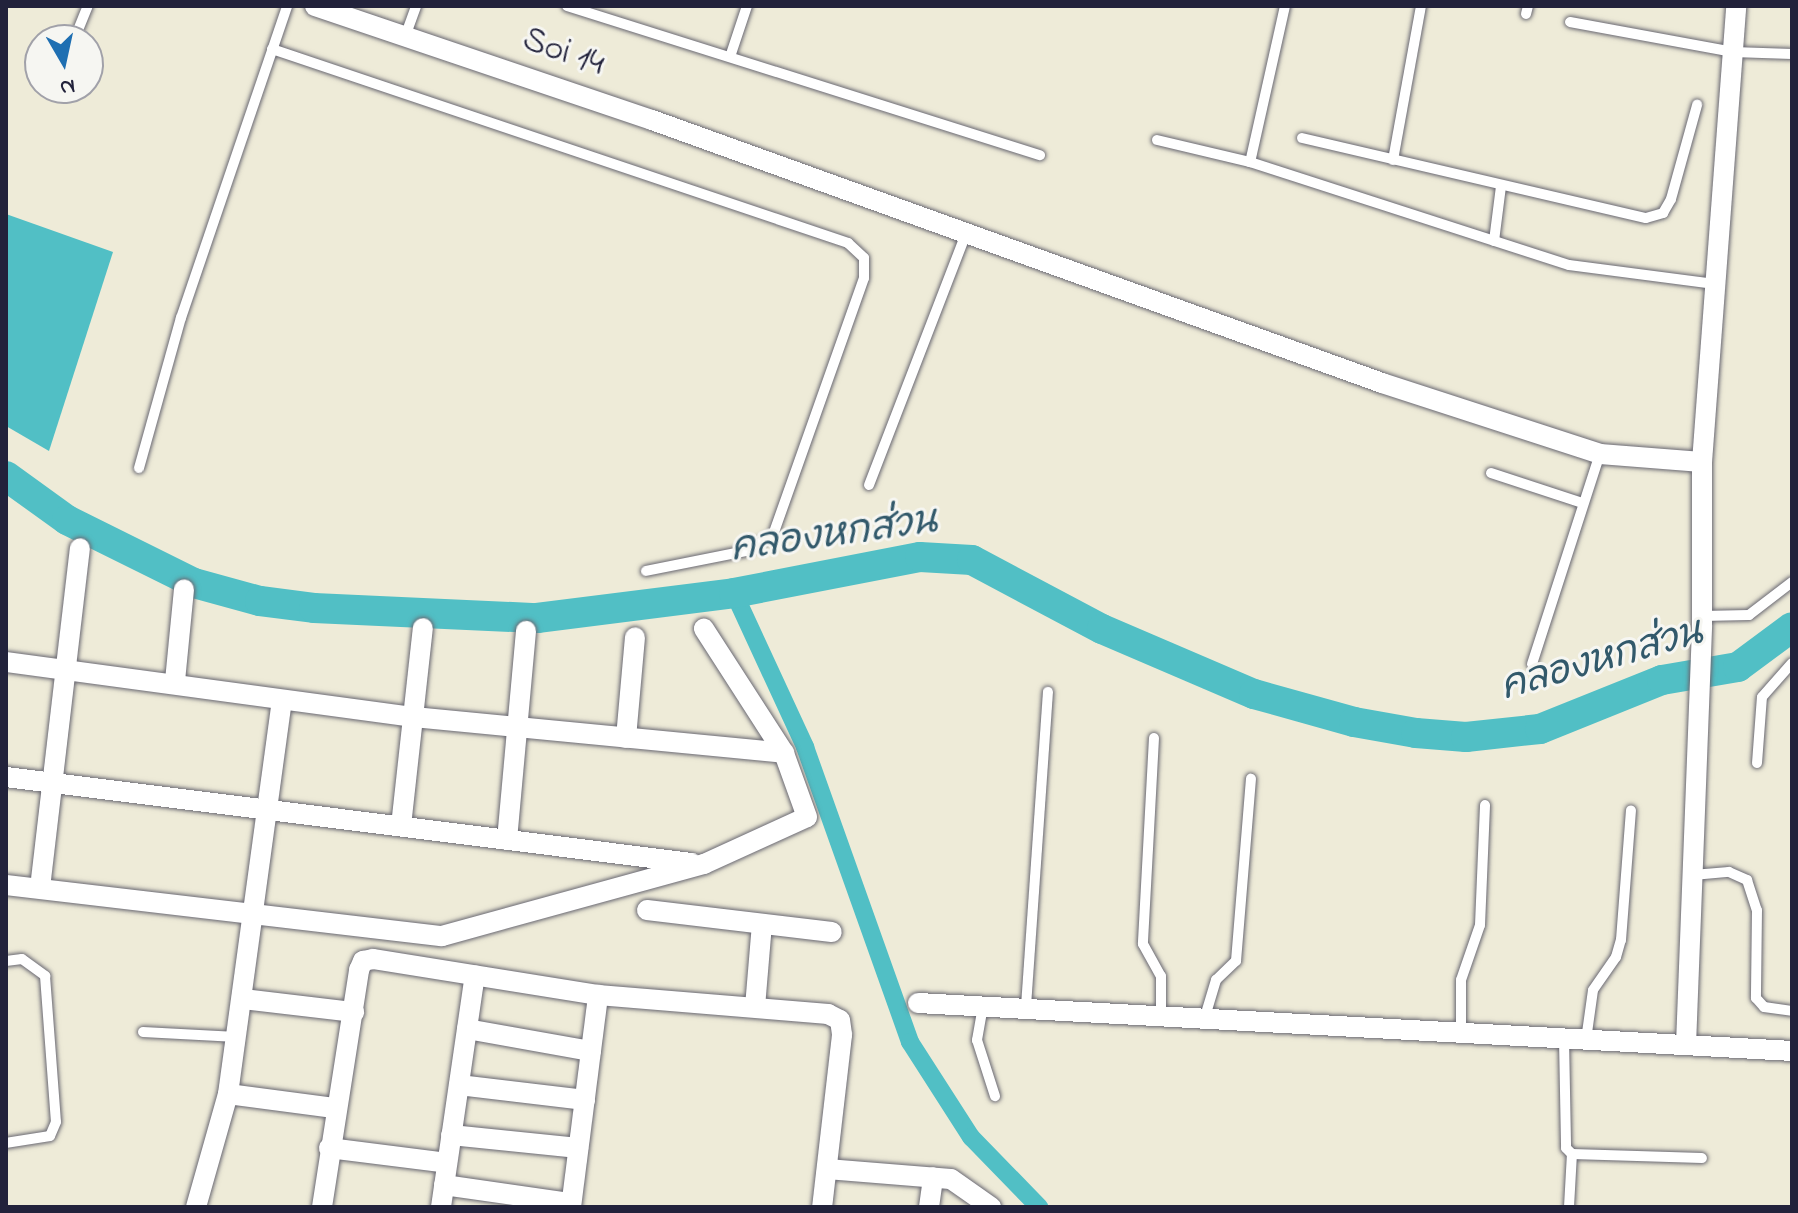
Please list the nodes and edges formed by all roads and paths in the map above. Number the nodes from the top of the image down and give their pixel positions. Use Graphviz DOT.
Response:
graph roads {
  1 [pos="287,6"];
  2 [pos="315,6"];
  3 [pos="416,6"];
  4 [pos="567,6"];
  5 [pos="747,6"];
  6 [pos="1285,6"];
  7 [pos="1421,6"];
  8 [pos="1736,6"];
  9 [pos="1570,22"];
  10 [pos="406,34"];
  11 [pos="272,49"];
  12 [pos="1733,52"];
  13 [pos="731,54"];
  14 [pos="1792,54"];
  15 [pos="1697,105"];
  16 [pos="1302,138"];
  17 [pos="1157,140"];
  18 [pos="1040,155"];
  19 [pos="1393,160"];
  20 [pos="1250,162"];
  21 [pos="1501,186"];
  22 [pos="966,233"];
  23 [pos="1494,241"];
  24 [pos="1715,284"];
  25 [pos="1600,454"];
  26 [pos="1702,462"];
  27 [pos="139,468"];
  28 [pos="1491,473"];
  29 [pos="869,485"];
  30 [pos="1583,503"];
  31 [pos="80,548"];
  32 [pos="646,571"];
  33 [pos="1792,582"];
  34 [pos="184,589"];
  35 [pos="1702,620"];
  36 [pos="423,628"];
  37 [pos="704,629"];
  38 [pos="526,631"];
  39 [pos="635,637"];
  40 [pos="6,662"];
  41 [pos="1792,663"];
  42 [pos="1532,664"];
  43 [pos="65,668"];
  44 [pos="175,681"];
  45 [pos="1048,692"];
  46 [pos="282,701"];
  47 [pos="413,717"];
  48 [pos="517,728"];
  49 [pos="626,738"];
  50 [pos="1154,738"];
  51 [pos="784,753"];
  52 [pos="1757,763"];
  53 [pos="6,777"];
  54 [pos="1251,779"];
  55 [pos="53,782"];
  56 [pos="1485,805"];
  57 [pos="269,809"];
  58 [pos="1631,810"];
  59 [pos="401,826"];
  60 [pos="507,840"];
  61 [pos="704,864"];
  62 [pos="1693,875"];
  63 [pos="6,885"];
  64 [pos="40,888"];
  65 [pos="647,910"];
  66 [pos="253,912"];
  67 [pos="762,924"];
  68 [pos="832,932"];
  69 [pos="6,961"];
  70 [pos="475,975"];
  71 [pos="598,995"];
  72 [pos="243,999"];
  73 [pos="918,1003"];
  74 [pos="983,1006"];
  75 [pos="1026,1006"];
  76 [pos="755,1007"];
  77 [pos="1792,1011"];
  78 [pos="354,1012"];
  79 [pos="1161,1017"];
  80 [pos="1204,1020"];
  81 [pos="467,1029"];
  82 [pos="143,1032"];
  83 [pos="1461,1033"];
  84 [pos="237,1037"];
  85 [pos="1564,1039"];
  86 [pos="1586,1040"];
  87 [pos="1686,1045"];
  88 [pos="591,1051"];
  89 [pos="1792,1051"];
  90 [pos="459,1085"];
  91 [pos="228,1094"];
  92 [pos="995,1096"];
  93 [pos="585,1100"];
  94 [pos="334,1108"];
  95 [pos="451,1135"];
  96 [pos="6,1143"];
  97 [pos="329,1148"];
  98 [pos="578,1148"];
  99 [pos="1572,1154"];
  100 [pos="1702,1158"];
  101 [pos="447,1163"];
  102 [pos="827,1169"];
  103 [pos="933,1177"];
  104 [pos="444,1185"];
  105 [pos="571,1205"];
  106 [pos="196,1207"];
  107 [pos="322,1207"];
  108 [pos="441,1207"];
  109 [pos="822,1207"];
  110 [pos="929,1207"];
  111 [pos="991,1207"];
  112 [pos="1569,1207"];
  1 -- 11 [label="lane"];
  2 -- 10 [label="street, Soi 14"];
  3 -- 10 [label="lane"];
  4 -- 13 [label="lane"];
  5 -- 13 [label="lane"];
  6 -- 20 [label="lane"];
  7 -- 19 [label="lane"];
  8 -- 12 [label="street"];
  9 -- 12 [label="lane"];
  10 -- 22 [label="street, Soi 14"];
  11 -- 27 [label="lane"];
  11 -- 32 [label="lane"];
  12 -- 14 [label="lane"];
  12 -- 24 [label="street"];
  13 -- 18 [label="lane"];
  15 -- 21 [label="lane"];
  16 -- 19 [label="lane"];
  17 -- 20 [label="lane"];
  19 -- 21 [label="lane"];
  20 -- 23 [label="lane"];
  21 -- 23 [label="lane"];
  22 -- 25 [label="street, Soi 14"];
  22 -- 29 [label="lane"];
  23 -- 24 [label="lane"];
  24 -- 26 [label="street"];
  25 -- 26 [label="street, Soi 14"];
  25 -- 30 [label="lane"];
  26 -- 35 [label="street"];
  28 -- 30 [label="lane"];
  30 -- 42 [label="lane"];
  31 -- 43 [label="street"];
  33 -- 35 [label="lane"];
  34 -- 44 [label="street"];
  35 -- 62 [label="street"];
  36 -- 47 [label="street"];
  37 -- 51 [label="street"];
  38 -- 48 [label="street"];
  39 -- 49 [label="street"];
  40 -- 43 [label="street"];
  41 -- 52 [label="lane"];
  43 -- 44 [label="street"];
  43 -- 55 [label="street"];
  44 -- 46 [label="street"];
  45 -- 75 [label="lane"];
  46 -- 47 [label="street"];
  46 -- 57 [label="street"];
  47 -- 48 [label="street"];
  47 -- 59 [label="street"];
  48 -- 49 [label="street"];
  48 -- 60 [label="street"];
  49 -- 51 [label="street"];
  50 -- 79 [label="lane"];
  51 -- 61 [label="street"];
  53 -- 55 [label="street"];
  54 -- 80 [label="lane"];
  55 -- 57 [label="street"];
  55 -- 64 [label="street"];
  56 -- 83 [label="lane"];
  57 -- 59 [label="street"];
  57 -- 66 [label="street"];
  58 -- 86 [label="lane"];
  59 -- 60 [label="street"];
  60 -- 61 [label="street"];
  61 -- 66 [label="street"];
  62 -- 77 [label="lane"];
  62 -- 87 [label="street"];
  63 -- 64 [label="street"];
  64 -- 66 [label="street"];
  65 -- 67 [label="street"];
  66 -- 72 [label="street"];
  67 -- 68 [label="street"];
  67 -- 76 [label="street"];
  69 -- 96 [label="lane"];
  70 -- 71 [label="street"];
  70 -- 78 [label="street"];
  70 -- 81 [label="street"];
  71 -- 76 [label="street"];
  71 -- 88 [label="street"];
  72 -- 78 [label="street"];
  72 -- 84 [label="street"];
  73 -- 74 [label="street"];
  74 -- 75 [label="street"];
  74 -- 92 [label="lane"];
  75 -- 79 [label="street"];
  76 -- 102 [label="street"];
  78 -- 94 [label="street"];
  79 -- 80 [label="street"];
  80 -- 83 [label="street"];
  81 -- 88 [label="street"];
  81 -- 90 [label="street"];
  82 -- 84 [label="lane"];
  83 -- 85 [label="street"];
  84 -- 91 [label="street"];
  85 -- 86 [label="street"];
  85 -- 99 [label="lane"];
  86 -- 87 [label="street"];
  87 -- 89 [label="street"];
  88 -- 93 [label="street"];
  90 -- 93 [label="street"];
  90 -- 95 [label="street"];
  91 -- 94 [label="street"];
  91 -- 106 [label="street"];
  93 -- 98 [label="street"];
  94 -- 97 [label="street"];
  95 -- 98 [label="street"];
  95 -- 101 [label="street"];
  97 -- 101 [label="street"];
  97 -- 107 [label="street"];
  98 -- 105 [label="street"];
  99 -- 100 [label="lane"];
  99 -- 112 [label="lane"];
  101 -- 104 [label="street"];
  102 -- 103 [label="street"];
  102 -- 109 [label="street"];
  103 -- 110 [label="street"];
  103 -- 111 [label="street"];
  104 -- 105 [label="street"];
  104 -- 108 [label="street"];
}
